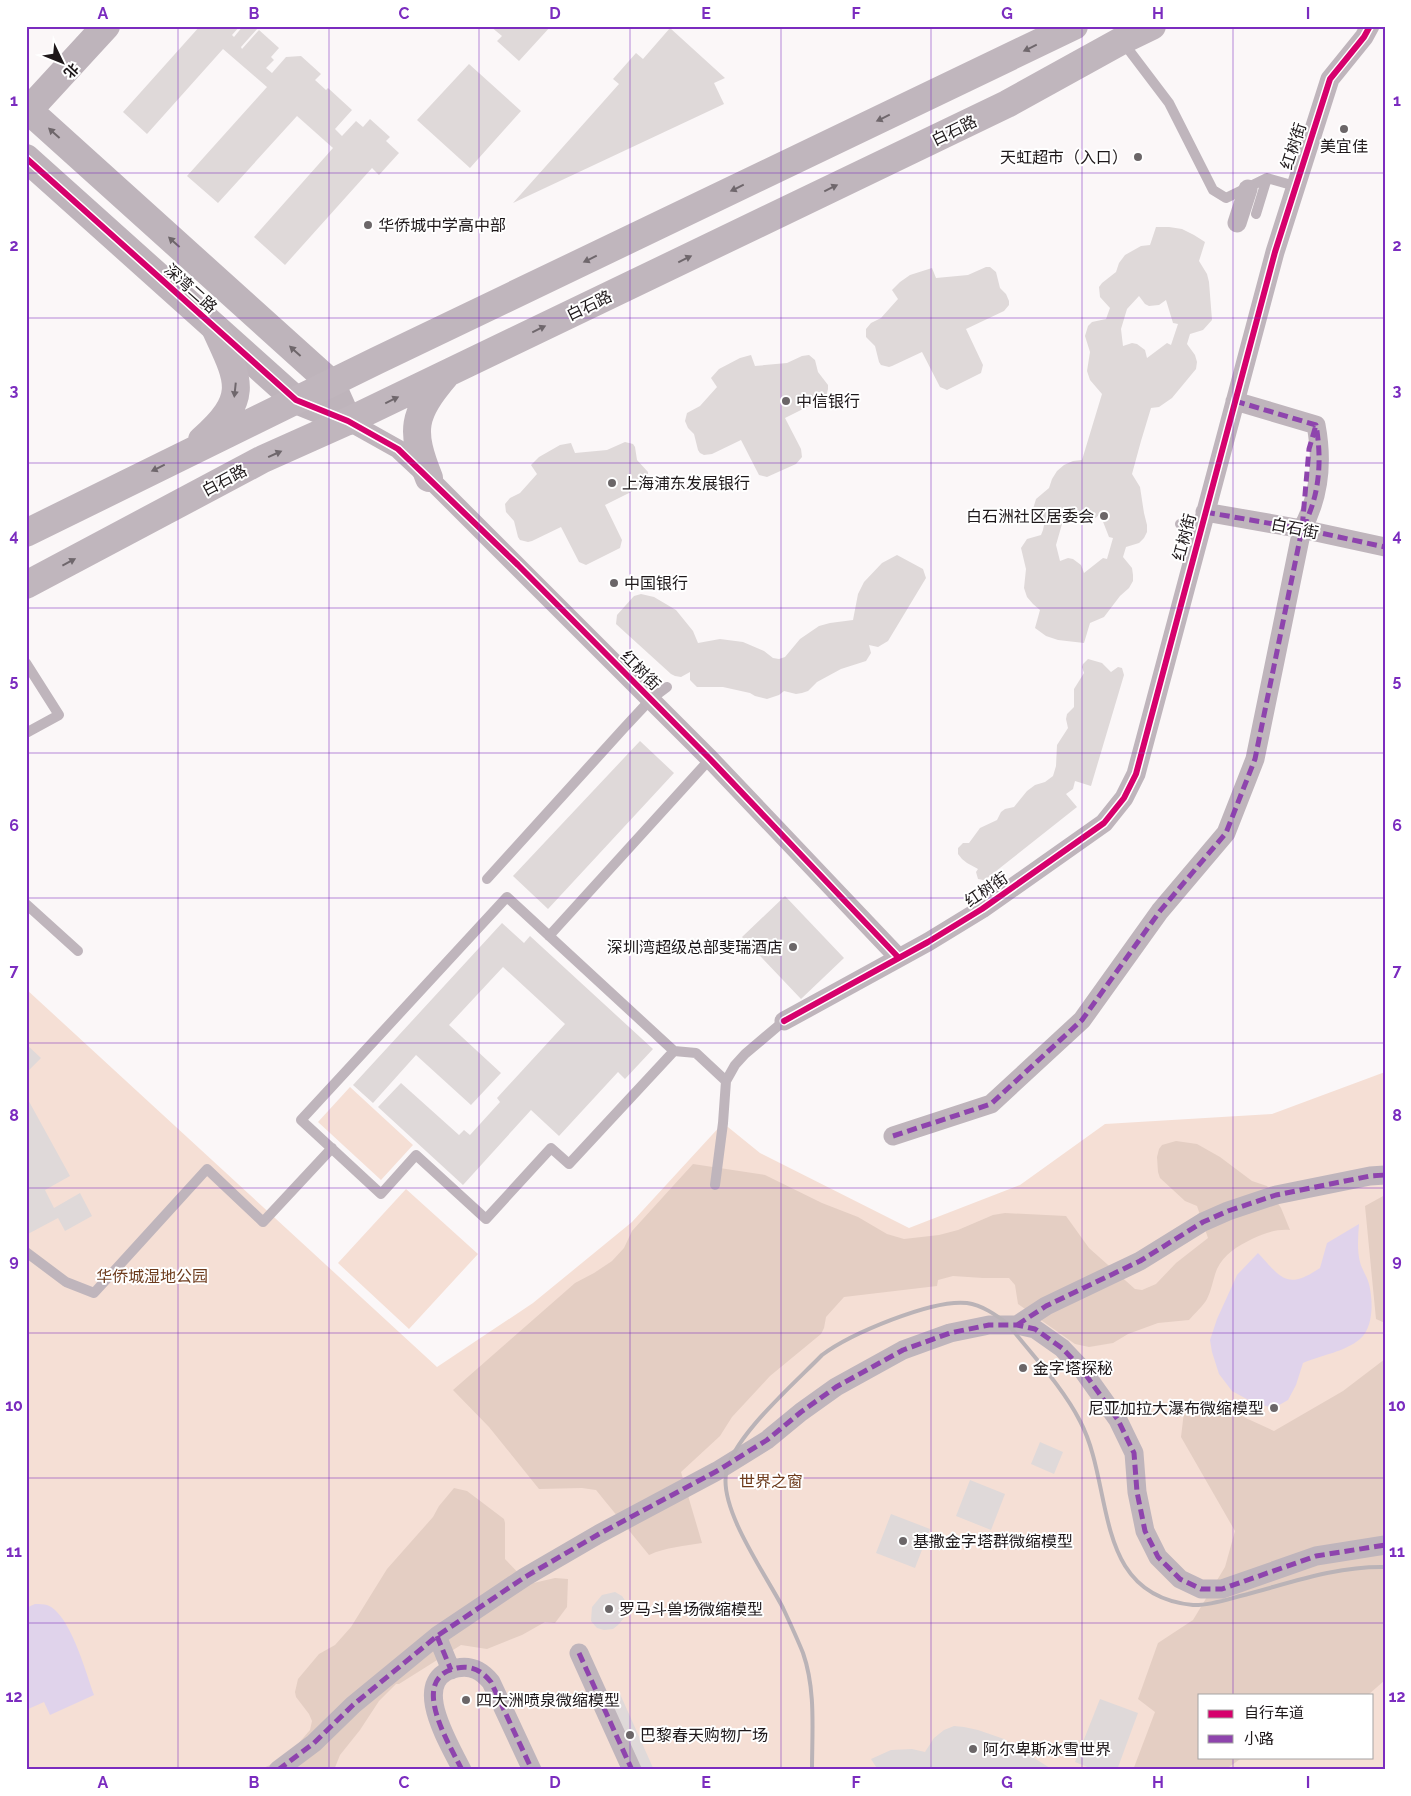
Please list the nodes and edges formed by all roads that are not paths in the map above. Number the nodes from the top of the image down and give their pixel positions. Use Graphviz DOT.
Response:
graph roads {
  1 [pos="106,26"];
  2 [pos="1074,26"];
  3 [pos="1152,26"];
  4 [pos="1370,26"];
  5 [pos="1121,41"];
  6 [pos="27,110"];
  7 [pos="26,158"];
  8 [pos="1267,178"];
  9 [pos="1295,186"];
  10 [pos="1248,189"];
  11 [pos="1256,214"];
  12 [pos="1237,223"];
  13 [pos="215,328"];
  14 [pos="448,373"];
  15 [pos="331,383"];
  16 [pos="296,400"];
  17 [pos="1235,401"];
  18 [pos="348,421"];
  19 [pos="188,453"];
  20 [pos="429,478"];
  21 [pos="1203,520"];
  22 [pos="1180,524"];
  23 [pos="1302,529"];
  24 [pos="26,533"];
  25 [pos="1385,547"];
  26 [pos="26,585"];
  27 [pos="26,663"];
  28 [pos="667,687"];
  29 [pos="651,699"];
  30 [pos="26,733"];
  31 [pos="710,759"];
  32 [pos="487,880"];
  33 [pos="26,904"];
  34 [pos="549,936"];
  35 [pos="78,951"];
  36 [pos="898,957"];
  37 [pos="784,1022"];
  38 [pos="674,1050"];
  39 [pos="726,1081"];
  40 [pos="893,1136"];
  41 [pos="332,1148"];
  42 [pos="1385,1176"];
  43 [pos="715,1185"];
  44 [pos="26,1252"];
  45 [pos="1017,1325"];
  46 [pos="1385,1545"];
  47 [pos="437,1636"];
  48 [pos="579,1653"];
  49 [pos="451,1670"];
  50 [pos="629,1769"];
  51 [pos="278,1770"];
  52 [pos="462,1770"];
  53 [pos="532,1770"];
  1 -- 6 [label="street"];
  2 -- 15 [label="main road, one-way"];
  3 -- 5 [label="main road, 白石路"];
  4 -- 9 [label="street, 红树街"];
  5 -- 10 [label="lane"];
  14 -- 5 [label="main road, 白石路, one-way"];
  15 -- 6 [label="street, 深湾二路, one-way"];
  7 -- 13 [label="street, 深湾二路"];
  8 -- 9 [label="lane"];
  8 -- 10 [label="lane"];
  8 -- 11 [label="lane"];
  9 -- 17 [label="street, 红树街"];
  10 -- 12 [label="street"];
  13 -- 16 [label="street, 深湾二路"];
  13 -- 19 [label="main road, one-way"];
  18 -- 14 [label="main road, 白石路, one-way"];
  14 -- 20 [label="main road"];
  15 -- 16 [label="main road"];
  15 -- 18 [label="street, 深湾二路"];
  16 -- 18 [label="street, 深湾二路"];
  16 -- 19 [label="main road"];
  17 -- 21 [label="street, 红树街"];
  17 -- 23 [label="street"];
  18 -- 20 [label="street, 红树街"];
  26 -- 18 [label="main road, 白石路, one-way"];
  19 -- 24 [label="main road, one-way"];
  20 -- 29 [label="street, 红树街"];
  21 -- 22 [label="lane"];
  21 -- 23 [label="street, 白石街"];
  21 -- 36 [label="street, 红树街"];
  23 -- 25 [label="street, 白石街"];
  23 -- 40 [label="street"];
  27 -- 30 [label="lane"];
  28 -- 29 [label="lane"];
  29 -- 31 [label="street, 红树街"];
  29 -- 32 [label="lane"];
  31 -- 34 [label="lane"];
  31 -- 36 [label="street, 红树街"];
  33 -- 35 [label="lane"];
  34 -- 38 [label="lane"];
  34 -- 41 [label="lane"];
  36 -- 37 [label="street, 红树街"];
  37 -- 39 [label="lane"];
  38 -- 39 [label="lane"];
  38 -- 41 [label="lane"];
  39 -- 43 [label="lane"];
  41 -- 44 [label="lane"];
  42 -- 45 [label="street"];
  45 -- 46 [label="street"];
  45 -- 47 [label="street"];
  47 -- 49 [label="street"];
  47 -- 51 [label="street"];
  48 -- 50 [label="street"];
  49 -- 52 [label="street"];
  49 -- 53 [label="street"];
}
